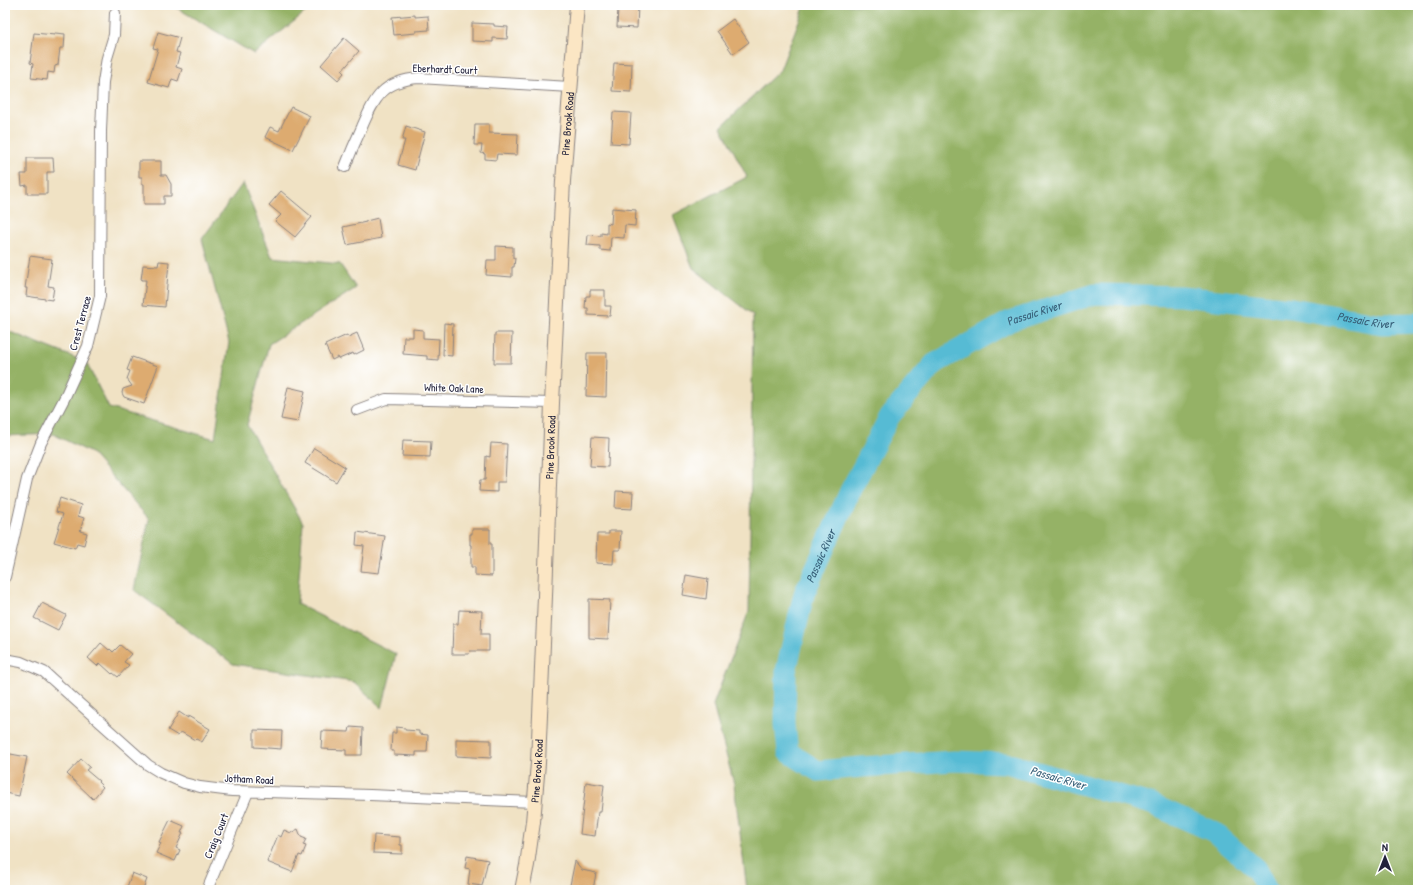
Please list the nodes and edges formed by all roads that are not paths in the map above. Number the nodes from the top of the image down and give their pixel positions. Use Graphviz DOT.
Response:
graph roads {
  1 [pos="577,5"];
  2 [pos="115,13"];
  3 [pos="570,87"];
  4 [pos="345,167"];
  5 [pos="552,403"];
  6 [pos="357,410"];
  7 [pos="5,577"];
  8 [pos="5,659"];
  9 [pos="248,792"];
  10 [pos="535,802"];
  11 [pos="207,890"];
  12 [pos="522,890"];
  1 -- 3 [label="street, Pine Brook Road"];
  2 -- 7 [label="street, Crest Terrace"];
  3 -- 4 [label="street, Eberhardt Court"];
  3 -- 5 [label="street, Pine Brook Road"];
  5 -- 6 [label="street, White Oak Lane"];
  5 -- 10 [label="street, Pine Brook Road"];
  8 -- 9 [label="street, Jotham Road"];
  9 -- 10 [label="street, Jotham Road"];
  9 -- 11 [label="street, Craig Court"];
  10 -- 12 [label="street, Pine Brook Road"];
}
